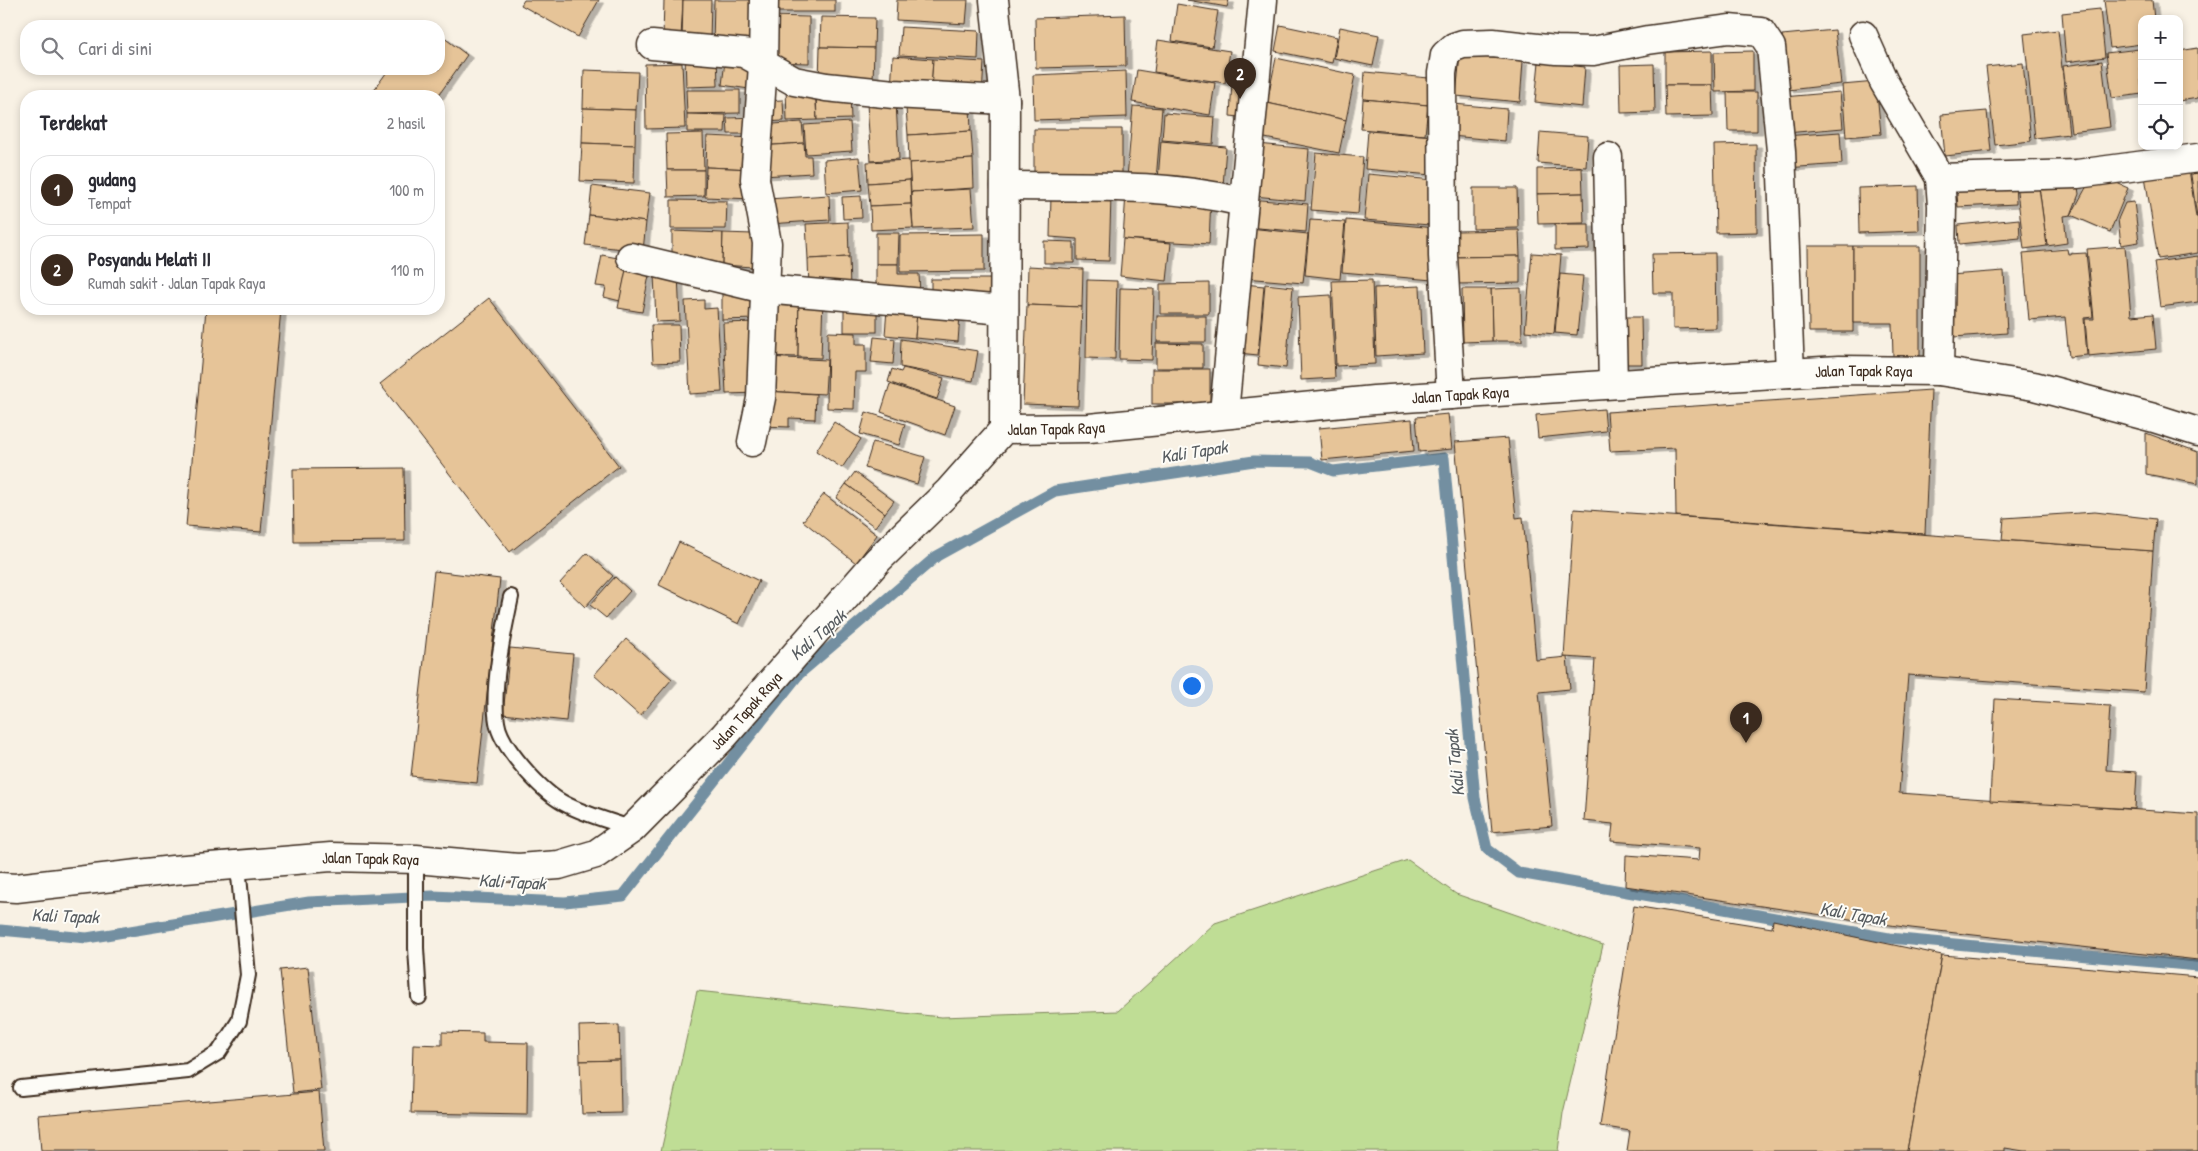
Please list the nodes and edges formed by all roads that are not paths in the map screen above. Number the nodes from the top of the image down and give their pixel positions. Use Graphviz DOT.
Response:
graph roads {
  1 [pos="764,0"];
  2 [pos="994,0"];
  3 [pos="1263,0"];
  4 [pos="1863,35"];
  5 [pos="652,45"];
  6 [pos="763,65"];
  7 [pos="1004,100"];
  8 [pos="1608,157"];
  9 [pos="2198,158"];
  10 [pos="1940,178"];
  11 [pos="1004,186"];
  12 [pos="1243,202"];
  13 [pos="631,257"];
  14 [pos="764,289"];
  15 [pos="1004,310"];
  16 [pos="1939,371"];
  17 [pos="1790,373"];
  18 [pos="1613,384"];
  19 [pos="1451,395"];
  20 [pos="1224,413"];
  21 [pos="1004,429"];
  22 [pos="2198,432"];
  23 [pos="752,442"];
  24 [pos="510,597"];
  25 [pos="632,829"];
  26 [pos="417,867"];
  27 [pos="239,873"];
  28 [pos="0,888"];
  29 [pos="419,997"];
  30 [pos="21,1088"];
  1 -- 6 [label="street"];
  2 -- 7 [label="street"];
  3 -- 12 [label="street"];
  4 -- 10 [label="street"];
  5 -- 6 [label="street"];
  6 -- 7 [label="street"];
  6 -- 14 [label="street"];
  7 -- 11 [label="street"];
  8 -- 18 [label="street"];
  9 -- 10 [label="street"];
  10 -- 16 [label="street"];
  11 -- 12 [label="street"];
  11 -- 15 [label="street"];
  12 -- 20 [label="street"];
  13 -- 14 [label="street"];
  14 -- 15 [label="street"];
  14 -- 23 [label="street"];
  15 -- 21 [label="street"];
  16 -- 17 [label="street, Jalan Tapak Raya"];
  16 -- 22 [label="street, Jalan Tapak Raya"];
  17 -- 18 [label="street, Jalan Tapak Raya"];
  17 -- 19 [label="street"];
  18 -- 19 [label="street, Jalan Tapak Raya"];
  19 -- 20 [label="street, Jalan Tapak Raya"];
  20 -- 21 [label="street, Jalan Tapak Raya"];
  21 -- 25 [label="street, Jalan Tapak Raya"];
  24 -- 25 [label="lane"];
  25 -- 26 [label="street, Jalan Tapak Raya"];
  26 -- 27 [label="street, Jalan Tapak Raya"];
  26 -- 29 [label="lane"];
  27 -- 28 [label="street, Jalan Tapak Raya"];
  27 -- 30 [label="lane"];
}
